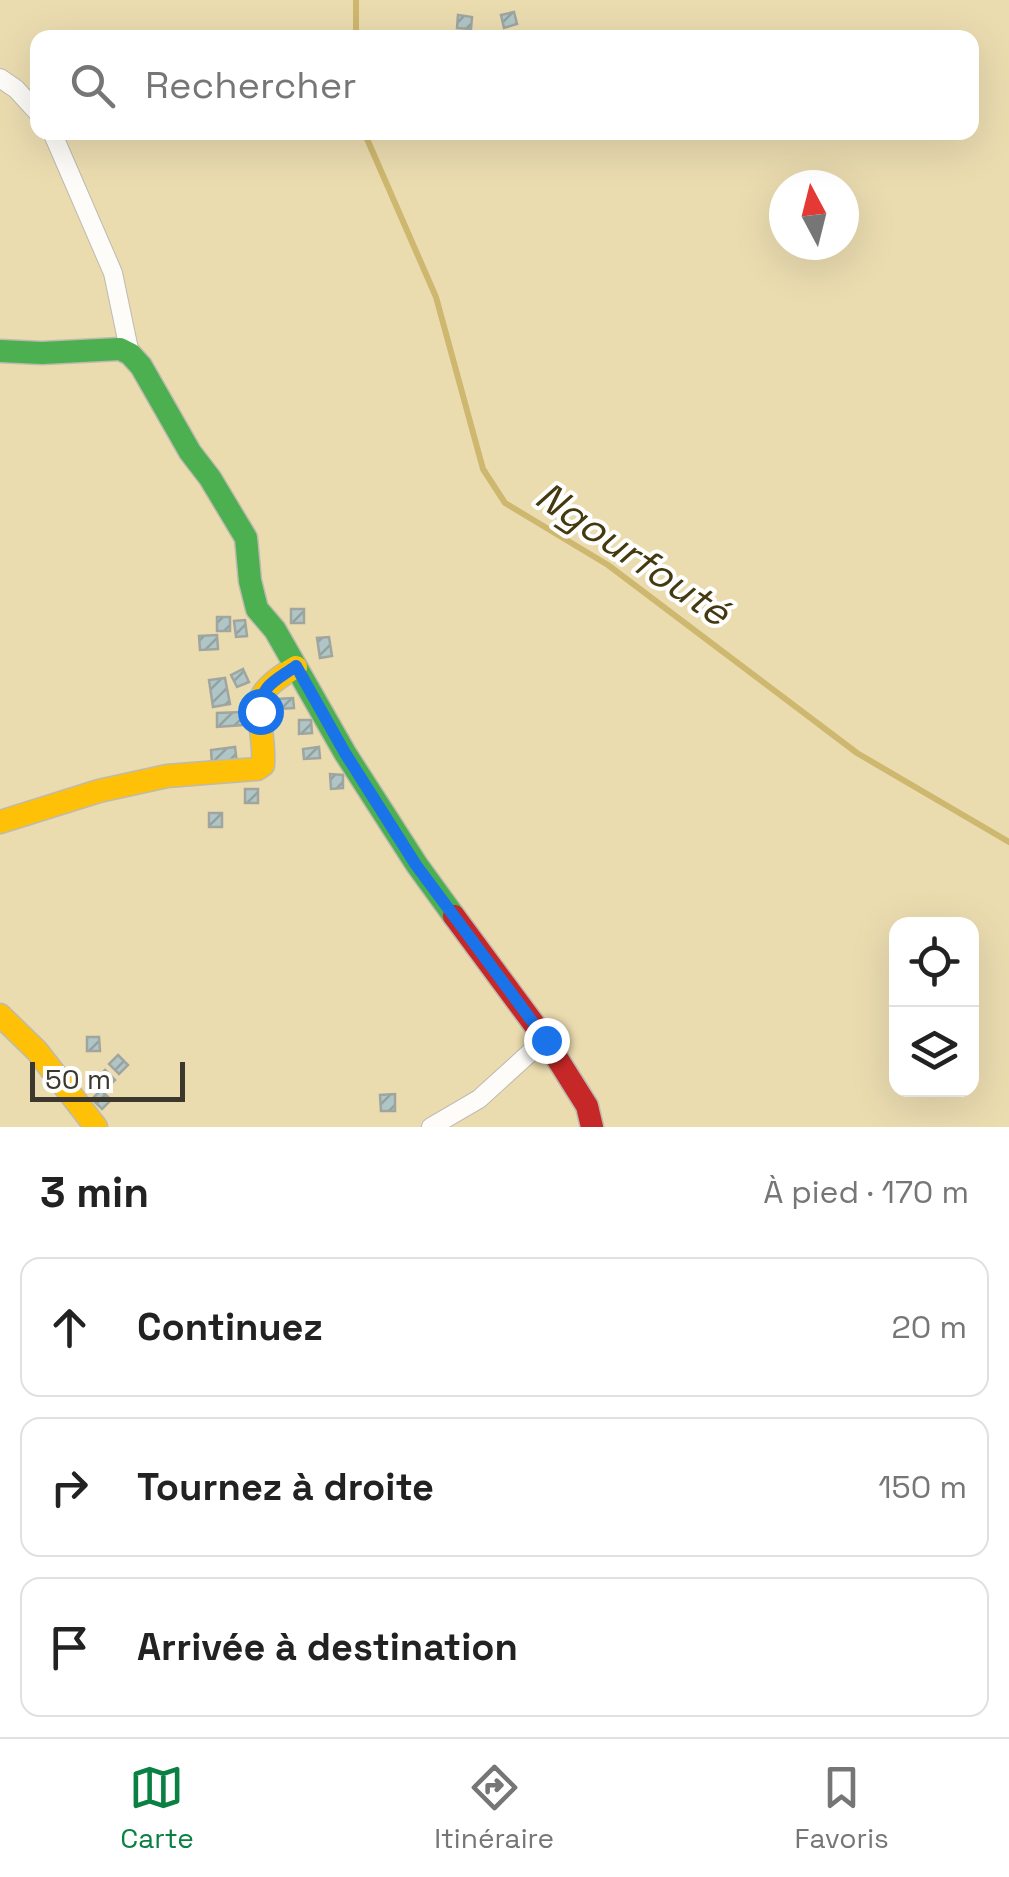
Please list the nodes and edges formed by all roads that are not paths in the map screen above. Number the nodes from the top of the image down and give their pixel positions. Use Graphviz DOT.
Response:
graph roads {
  1 [pos="0,78"];
  2 [pos="30,104"];
  3 [pos="56,140"];
  4 [pos="0,351"];
  5 [pos="130,354"];
  6 [pos="296,666"];
  7 [pos="0,822"];
  8 [pos="0,1015"];
  9 [pos="546,1040"];
  10 [pos="96,1127"];
  11 [pos="431,1127"];
  12 [pos="592,1127"];
  1 -- 2 [label="street"];
  3 -- 5 [label="street"];
  4 -- 5 [label="street"];
  5 -- 6 [label="street"];
  6 -- 7 [label="street"];
  6 -- 9 [label="street"];
  8 -- 10 [label="street"];
  9 -- 11 [label="street"];
  9 -- 12 [label="street"];
}
